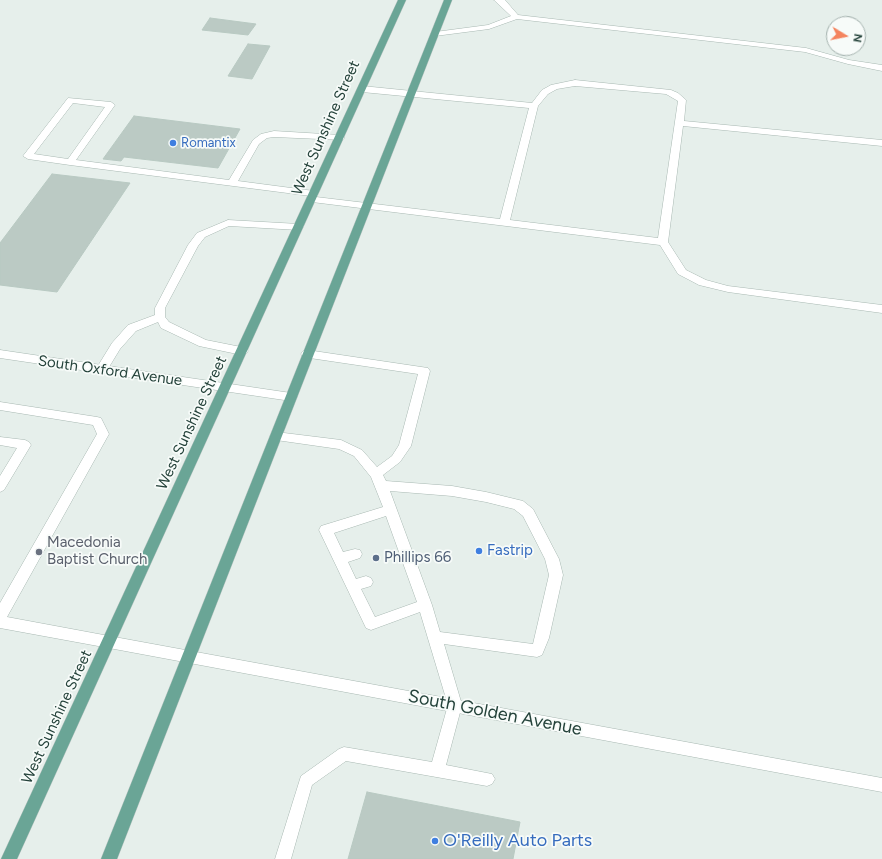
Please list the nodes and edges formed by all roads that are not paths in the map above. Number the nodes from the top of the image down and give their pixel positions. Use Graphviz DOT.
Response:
graph roads {
  1 [pos="402,0"];
  2 [pos="448,0"];
  3 [pos="498,0"];
  4 [pos="516,17"];
  5 [pos="435,34"];
  6 [pos="882,68"];
  7 [pos="362,89"];
  8 [pos="411,95"];
  9 [pos="534,106"];
  10 [pos="679,123"];
  11 [pos="340,138"];
  12 [pos="882,143"];
  13 [pos="70,162"];
  14 [pos="232,182"];
  15 [pos="313,197"];
  16 [pos="367,205"];
  17 [pos="504,222"];
  18 [pos="299,228"];
  19 [pos="663,242"];
  20 [pos="882,308"];
  21 [pos="160,317"];
  22 [pos="242,351"];
  23 [pos="0,354"];
  24 [pos="307,354"];
  25 [pos="102,369"];
  26 [pos="226,388"];
  27 [pos="291,397"];
  28 [pos="0,406"];
  29 [pos="276,436"];
  30 [pos="0,441"];
  31 [pos="376,474"];
  32 [pos="382,486"];
  33 [pos="0,487"];
  34 [pos="390,510"];
  35 [pos="355,554"];
  36 [pos="340,559"];
  37 [pos="366,582"];
  38 [pos="353,586"];
  39 [pos="425,605"];
  40 [pos="0,616"];
  41 [pos="0,622"];
  42 [pos="435,637"];
  43 [pos="108,642"];
  44 [pos="189,657"];
  45 [pos="454,705"];
  46 [pos="437,770"];
  47 [pos="487,779"];
  48 [pos="882,785"];
  49 [pos="9,859"];
  50 [pos="108,859"];
  51 [pos="283,859"];
  1 -- 7 [label="main road, West Sunshine Street"];
  2 -- 5 [label="main road"];
  3 -- 4 [label="street"];
  4 -- 5 [label="street"];
  4 -- 6 [label="street"];
  5 -- 8 [label="main road"];
  7 -- 8 [label="street"];
  7 -- 11 [label="main road, West Sunshine Street"];
  8 -- 9 [label="street"];
  8 -- 16 [label="main road"];
  9 -- 10 [label="street"];
  9 -- 17 [label="street"];
  10 -- 12 [label="street"];
  10 -- 19 [label="street"];
  11 -- 14 [label="street"];
  11 -- 15 [label="main road, West Sunshine Street"];
  13 -- 13 [label="street"];
  13 -- 14 [label="street"];
  14 -- 15 [label="street"];
  15 -- 16 [label="street"];
  15 -- 18 [label="main road, West Sunshine Street"];
  16 -- 17 [label="street"];
  16 -- 24 [label="main road"];
  17 -- 19 [label="street"];
  18 -- 21 [label="street"];
  18 -- 22 [label="main road, West Sunshine Street"];
  19 -- 20 [label="street"];
  21 -- 22 [label="street"];
  21 -- 25 [label="street"];
  22 -- 26 [label="main road, West Sunshine Street"];
  23 -- 25 [label="street, South Oxford Avenue"];
  24 -- 27 [label="main road"];
  24 -- 31 [label="street"];
  25 -- 26 [label="street, South Oxford Avenue"];
  26 -- 27 [label="street, South Oxford Avenue"];
  26 -- 43 [label="main road, West Sunshine Street"];
  27 -- 29 [label="main road"];
  28 -- 40 [label="street"];
  29 -- 31 [label="street"];
  29 -- 44 [label="main road"];
  30 -- 33 [label="street"];
  31 -- 32 [label="street"];
  32 -- 34 [label="street"];
  32 -- 42 [label="street"];
  34 -- 36 [label="street"];
  34 -- 39 [label="street"];
  35 -- 36 [label="street"];
  36 -- 38 [label="street"];
  37 -- 38 [label="street"];
  38 -- 39 [label="street"];
  39 -- 42 [label="street"];
  41 -- 43 [label="street, South Golden Avenue"];
  42 -- 45 [label="street"];
  43 -- 44 [label="street, South Golden Avenue"];
  43 -- 49 [label="main road, West Sunshine Street"];
  44 -- 45 [label="street, South Golden Avenue"];
  44 -- 50 [label="main road"];
  45 -- 46 [label="street"];
  45 -- 48 [label="street, South Golden Avenue"];
  46 -- 47 [label="street"];
  46 -- 51 [label="street"];
}
